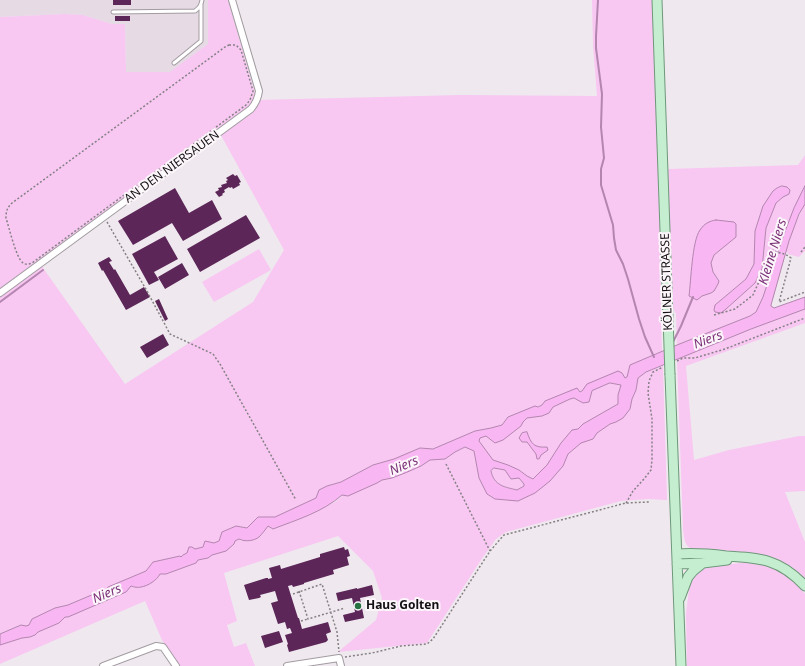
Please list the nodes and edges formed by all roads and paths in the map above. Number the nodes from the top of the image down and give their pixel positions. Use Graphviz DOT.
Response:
graph roads {
  1 [pos="202,0"];
  2 [pos="232,0"];
  3 [pos="657,0"];
  4 [pos="201,5"];
  5 [pos="113,12"];
  6 [pos="174,63"];
  7 [pos="104,217"];
  8 [pos="805,247"];
  9 [pos="801,252"];
  10 [pos="28,265"];
  11 [pos="805,292"];
  12 [pos="0,293"];
  13 [pos="714,315"];
  14 [pos="805,318"];
  15 [pos="676,361"];
  16 [pos="668,364"];
  17 [pos="446,464"];
  18 [pos="296,500"];
  19 [pos="649,502"];
  20 [pos="626,503"];
  21 [pos="490,551"];
  22 [pos="677,554"];
  23 [pos="744,557"];
  24 [pos="703,563"];
  25 [pos="677,564"];
  26 [pos="805,586"];
  27 [pos="299,591"];
  28 [pos="293,594"];
  29 [pos="679,601"];
  30 [pos="345,608"];
  31 [pos="331,612"];
  32 [pos="308,619"];
  33 [pos="301,621"];
  34 [pos="339,658"];
  35 [pos="103,666"];
  36 [pos="176,666"];
  37 [pos="287,666"];
  38 [pos="341,666"];
  39 [pos="681,666"];
  1 -- 4 [label="lane"];
  2 -- 7 [label="street, AN DEN NIERSAUEN"];
  3 -- 22 [label="main road, KÖLNER STRASSE, bridge"];
  4 -- 5 [label="lane"];
  4 -- 6 [label="lane"];
  7 -- 12 [label="street, AN DEN NIERSAUEN"];
  7 -- 18 [label="path"];
  8 -- 9 [label="path"];
  10 -- 10 [label="path"];
  11 -- 13 [label="path"];
  14 -- 15 [label="path"];
  16 -- 20 [label="path"];
  17 -- 21 [label="path"];
  19 -- 20 [label="path"];
  20 -- 21 [label="path"];
  21 -- 34 [label="path"];
  22 -- 23 [label="main road"];
  22 -- 25 [label="main road, KÖLNER STRASSE"];
  23 -- 24 [label="main road"];
  23 -- 26 [label="main road"];
  24 -- 25 [label="main road"];
  24 -- 29 [label="main road"];
  25 -- 29 [label="main road, KÖLNER STRASSE"];
  27 -- 28 [label="path"];
  27 -- 31 [label="path"];
  27 -- 32 [label="path"];
  29 -- 39 [label="main road, KÖLNER STRASSE"];
  30 -- 31 [label="path"];
  31 -- 32 [label="path"];
  31 -- 34 [label="path"];
  32 -- 33 [label="path"];
  34 -- 37 [label="street"];
  34 -- 38 [label="street"];
  35 -- 36 [label="street"];
}
